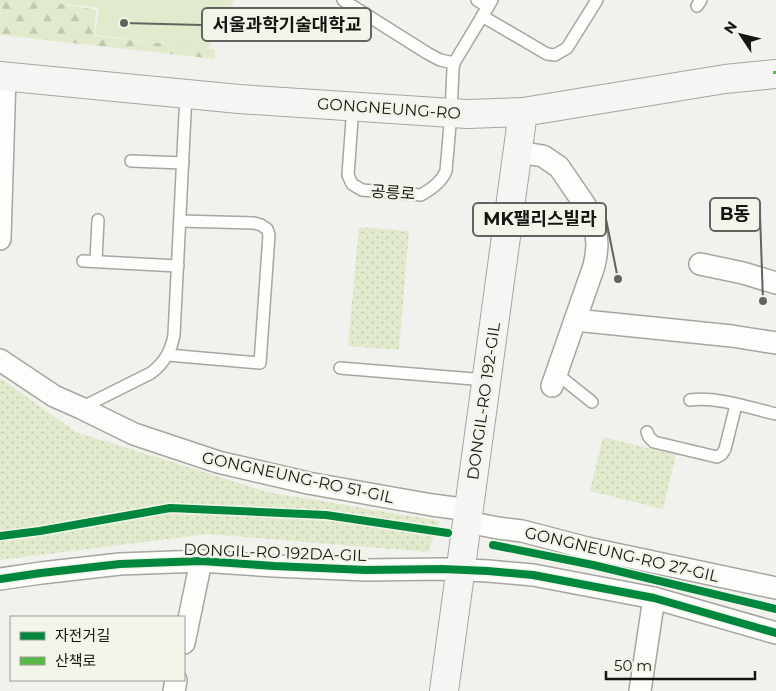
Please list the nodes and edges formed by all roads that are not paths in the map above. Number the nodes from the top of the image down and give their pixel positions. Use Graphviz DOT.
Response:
graph roads {
  1 [pos="343,0"];
  2 [pos="477,0"];
  3 [pos="597,0"];
  4 [pos="487,8"];
  5 [pos="454,63"];
  6 [pos="776,73"];
  7 [pos="2,76"];
  8 [pos="186,94"];
  9 [pos="353,106"];
  10 [pos="523,112"];
  11 [pos="451,113"];
  12 [pos="518,152"];
  13 [pos="131,161"];
  14 [pos="183,163"];
  15 [pos="98,220"];
  16 [pos="180,221"];
  17 [pos="0,239"];
  18 [pos="83,260"];
  19 [pos="96,261"];
  20 [pos="700,264"];
  21 [pos="178,266"];
  22 [pos="776,283"];
  23 [pos="575,320"];
  24 [pos="775,339"];
  25 [pos="168,355"];
  26 [pos="0,360"];
  27 [pos="340,368"];
  28 [pos="486,380"];
  29 [pos="555,380"];
  30 [pos="690,400"];
  31 [pos="592,402"];
  32 [pos="736,405"];
  33 [pos="81,408"];
  34 [pos="776,414"];
  35 [pos="648,432"];
  36 [pos="468,516"];
  37 [pos="201,561"];
  38 [pos="460,570"];
  39 [pos="0,579"];
  40 [pos="776,588"];
  41 [pos="654,598"];
  42 [pos="776,633"];
  43 [pos="185,638"];
  44 [pos="444,691"];
  45 [pos="640,691"];
  1 -- 5 [label="lane"];
  2 -- 4 [label="lane"];
  3 -- 4 [label="lane"];
  4 -- 5 [label="lane"];
  5 -- 11 [label="lane, 공릉로"];
  6 -- 10 [label="street, GONGNEUNG-RO"];
  7 -- 8 [label="street, GONGNEUNG-RO"];
  7 -- 17 [label="street"];
  8 -- 9 [label="street, GONGNEUNG-RO"];
  8 -- 14 [label="lane"];
  9 -- 11 [label="street, GONGNEUNG-RO"];
  9 -- 11 [label="lane, 공릉로"];
  10 -- 11 [label="street, GONGNEUNG-RO"];
  10 -- 12 [label="street, DONGIL-RO 192-GIL"];
  12 -- 23 [label="street"];
  12 -- 28 [label="street, DONGIL-RO 192-GIL"];
  13 -- 14 [label="lane"];
  14 -- 16 [label="lane"];
  15 -- 19 [label="lane"];
  16 -- 21 [label="lane"];
  16 -- 25 [label="lane"];
  18 -- 19 [label="lane"];
  19 -- 21 [label="lane"];
  20 -- 22 [label="street"];
  21 -- 25 [label="lane"];
  23 -- 24 [label="street"];
  23 -- 29 [label="street"];
  25 -- 33 [label="lane"];
  26 -- 33 [label="street, GONGNEUNG-RO 51-GIL"];
  27 -- 28 [label="lane"];
  28 -- 36 [label="street, DONGIL-RO 192-GIL"];
  29 -- 31 [label="lane"];
  30 -- 32 [label="lane"];
  32 -- 34 [label="lane"];
  32 -- 35 [label="lane"];
  33 -- 36 [label="street, GONGNEUNG-RO 51-GIL"];
  36 -- 38 [label="street, DONGIL-RO 192-GIL"];
  36 -- 40 [label="street, GONGNEUNG-RO 27-GIL"];
  37 -- 38 [label="street, DONGIL-RO 192DA-GIL"];
  37 -- 39 [label="street, DONGIL-RO 192DA-GIL"];
  37 -- 43 [label="street"];
  38 -- 41 [label="street, DONGIL-RO 192DA-GIL"];
  38 -- 44 [label="street, DONGIL-RO 192-GIL"];
  41 -- 42 [label="street, DONGIL-RO 192DA-GIL"];
  41 -- 45 [label="street"];
}
